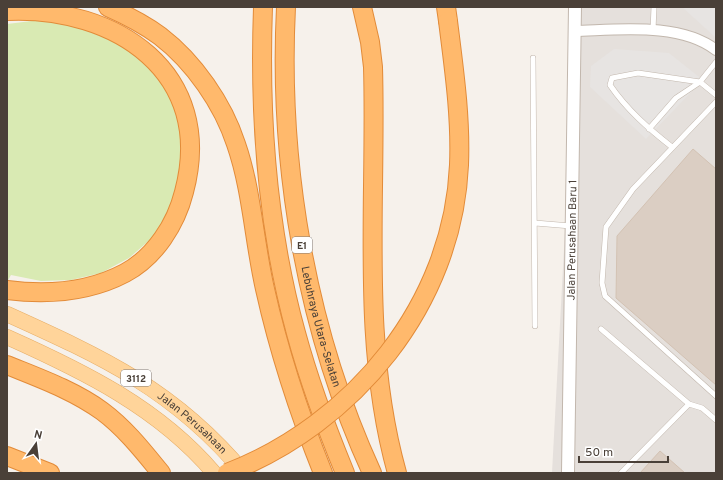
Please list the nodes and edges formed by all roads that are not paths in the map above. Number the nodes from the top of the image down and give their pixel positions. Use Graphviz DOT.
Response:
graph roads {
  1 [pos="108,7"];
  2 [pos="263,7"];
  3 [pos="286,7"];
  4 [pos="362,7"];
  5 [pos="575,7"];
  6 [pos="654,7"];
  7 [pos="7,11"];
  8 [pos="447,14"];
  9 [pos="652,30"];
  10 [pos="574,31"];
  11 [pos="715,45"];
  12 [pos="533,58"];
  13 [pos="716,62"];
  14 [pos="700,82"];
  15 [pos="716,95"];
  16 [pos="716,102"];
  17 [pos="649,129"];
  18 [pos="672,147"];
  19 [pos="535,222"];
  20 [pos="572,226"];
  21 [pos="14,291"];
  22 [pos="7,314"];
  23 [pos="535,326"];
  24 [pos="601,330"];
  25 [pos="7,337"];
  26 [pos="7,366"];
  27 [pos="716,396"];
  28 [pos="689,404"];
  29 [pos="716,420"];
  30 [pos="7,456"];
  31 [pos="50,473"];
  32 [pos="161,473"];
  33 [pos="214,473"];
  34 [pos="227,473"];
  35 [pos="244,473"];
  36 [pos="323,473"];
  37 [pos="345,473"];
  38 [pos="372,473"];
  39 [pos="397,473"];
  40 [pos="568,473"];
  41 [pos="622,473"];
  1 -- 36 [label="highway"];
  2 -- 37 [label="highway, E1"];
  3 -- 38 [label="highway, Lebuhraya Utara–Selatan / E1"];
  4 -- 39 [label="highway"];
  5 -- 10 [label="street, Jalan Perusahaan Baru 1"];
  6 -- 9 [label="lane"];
  7 -- 21 [label="highway"];
  8 -- 34 [label="highway, bridge"];
  9 -- 10 [label="street"];
  9 -- 11 [label="street"];
  10 -- 20 [label="street, Jalan Perusahaan Baru 1"];
  12 -- 19 [label="lane"];
  13 -- 14 [label="lane"];
  14 -- 15 [label="lane"];
  14 -- 17 [label="lane"];
  14 -- 17 [label="lane"];
  16 -- 18 [label="lane"];
  17 -- 18 [label="lane"];
  18 -- 27 [label="lane"];
  19 -- 20 [label="lane"];
  19 -- 23 [label="lane"];
  20 -- 40 [label="street, Jalan Perusahaan Baru 1"];
  22 -- 35 [label="main road, Jalan Perusahaan / 3112"];
  24 -- 28 [label="lane"];
  25 -- 33 [label="main road, Jalan Perusahaan / 3112"];
  26 -- 32 [label="highway"];
  28 -- 29 [label="lane"];
  28 -- 41 [label="lane"];
  30 -- 31 [label="highway"];
}
